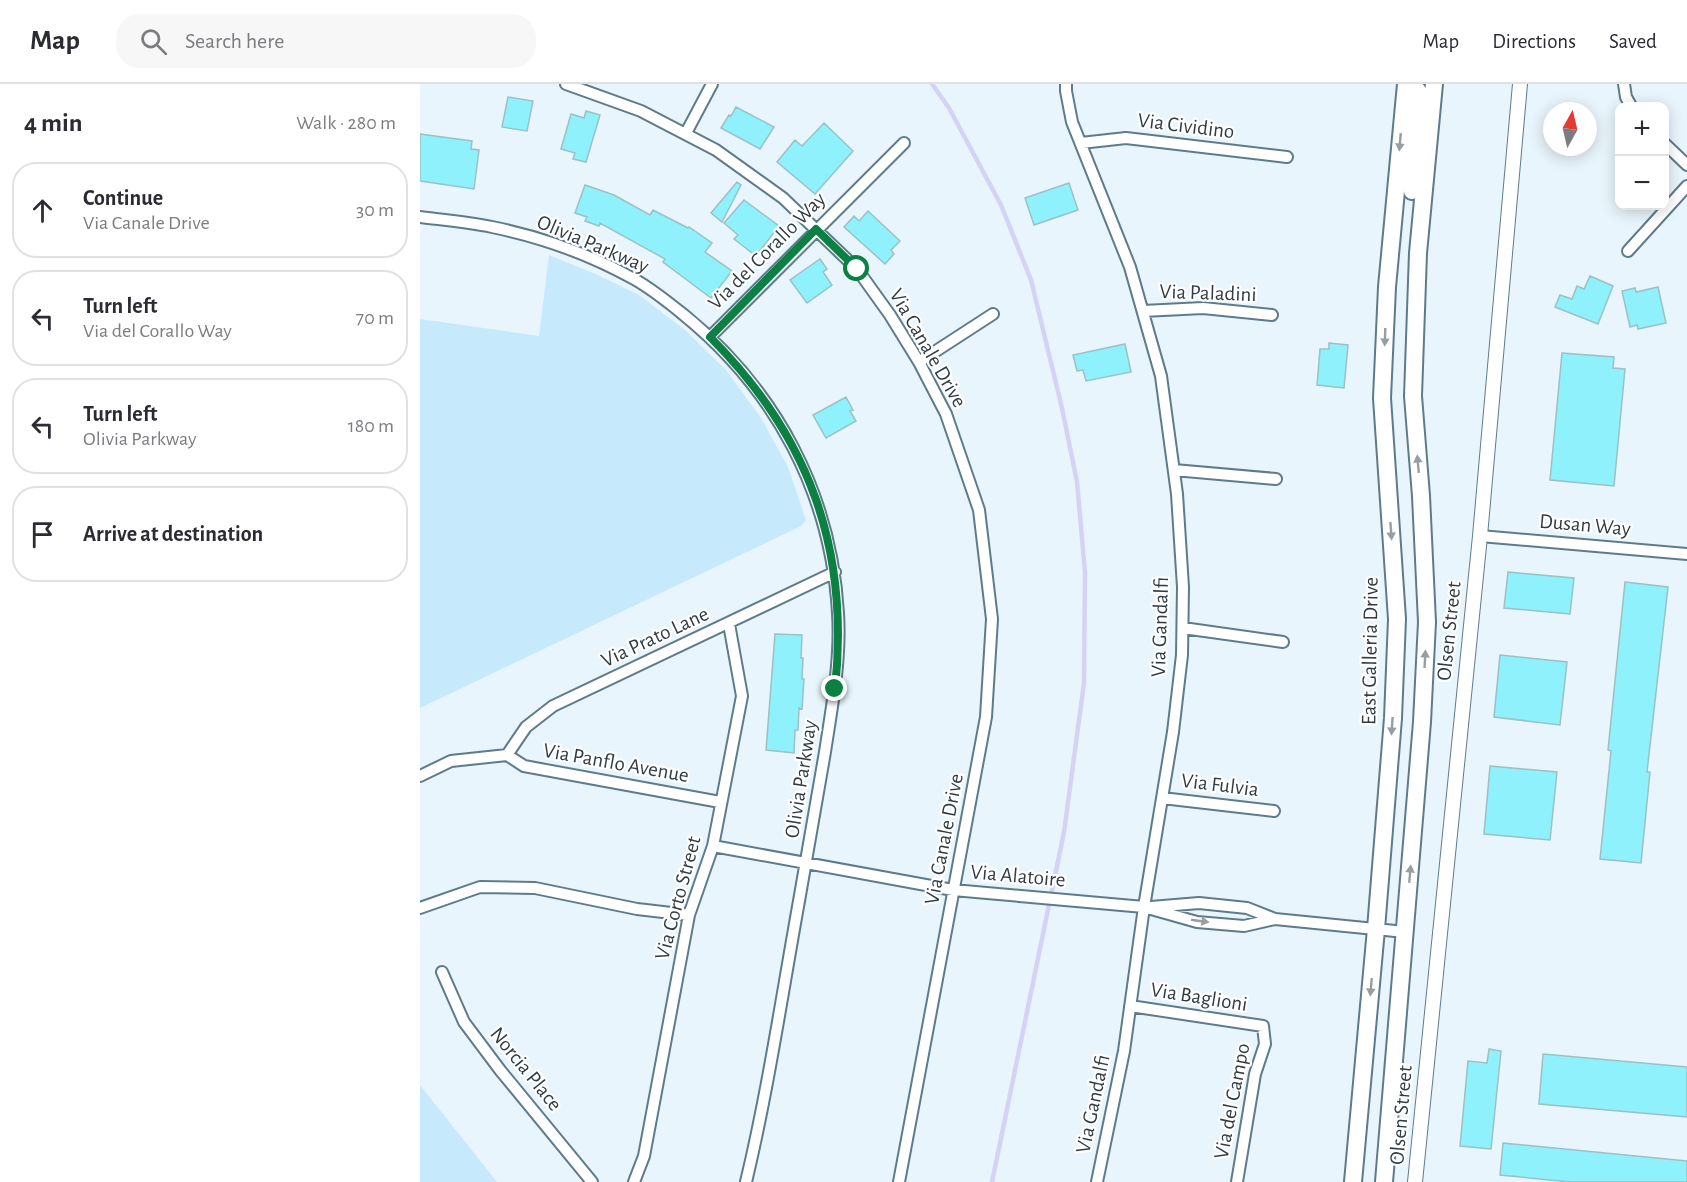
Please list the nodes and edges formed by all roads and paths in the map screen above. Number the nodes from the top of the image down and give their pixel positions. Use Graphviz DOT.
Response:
graph roads {
  1 [pos="566,84"];
  2 [pos="712,84"];
  3 [pos="1066,84"];
  4 [pos="1406,84"];
  5 [pos="1413,84"];
  6 [pos="1434,84"];
  7 [pos="1520,84"];
  8 [pos="1624,84"];
  9 [pos="1629,102"];
  10 [pos="686,133"];
  11 [pos="904,143"];
  12 [pos="1081,143"];
  13 [pos="1669,147"];
  14 [pos="1287,158"];
  15 [pos="1687,165"];
  16 [pos="1687,186"];
  17 [pos="420,217"];
  18 [pos="816,229"];
  19 [pos="1628,251"];
  20 [pos="1418,253"];
  21 [pos="1143,311"];
  22 [pos="993,314"];
  23 [pos="1272,315"];
  24 [pos="710,337"];
  25 [pos="919,362"];
  26 [pos="1174,470"];
  27 [pos="1276,479"];
  28 [pos="1480,536"];
  29 [pos="1687,554"];
  30 [pos="835,572"];
  31 [pos="729,624"];
  32 [pos="1183,628"];
  33 [pos="1283,642"];
  34 [pos="507,755"];
  35 [pos="420,776"];
  36 [pos="1162,798"];
  37 [pos="720,802"];
  38 [pos="1274,811"];
  39 [pos="713,846"];
  40 [pos="806,862"];
  41 [pos="953,890"];
  42 [pos="420,908"];
  43 [pos="1144,908"];
  44 [pos="689,915"];
  45 [pos="1275,919"];
  46 [pos="1376,929"];
  47 [pos="1405,932"];
  48 [pos="442,972"];
  49 [pos="1130,1006"];
  50 [pos="1263,1026"];
  51 [pos="592,1182"];
  52 [pos="634,1182"];
  53 [pos="746,1182"];
  54 [pos="899,1182"];
  55 [pos="1096,1182"];
  56 [pos="1237,1182"];
  57 [pos="1353,1182"];
  58 [pos="1384,1182"];
  59 [pos="1415,1182"];
  1 -- 10 [label="street, Via Canale Drive"];
  2 -- 10 [label="street"];
  3 -- 12 [label="street, Via Gandalfi"];
  4 -- 46 [label="main road, East Galleria Drive, one-way"];
  5 -- 20 [label="main road"];
  6 -- 20 [label="main road"];
  7 -- 28 [label="street, Olsen Street"];
  8 -- 9 [label="street"];
  10 -- 18 [label="street, Via Canale Drive"];
  11 -- 18 [label="street, Via del Corallo Way"];
  12 -- 14 [label="street, Via Cividino"];
  12 -- 21 [label="street, Via Gandalfi"];
  13 -- 15 [label="street"];
  16 -- 19 [label="street"];
  17 -- 24 [label="street, Olivia Parkway"];
  18 -- 24 [label="street, Via del Corallo Way"];
  18 -- 25 [label="street, Via Canale Drive"];
  47 -- 20 [label="main road, one-way"];
  21 -- 23 [label="street, Via Paladini"];
  21 -- 26 [label="street, Via Gandalfi"];
  22 -- 25 [label="street"];
  24 -- 30 [label="street, Olivia Parkway"];
  25 -- 41 [label="street, Via Canale Drive"];
  26 -- 27 [label="street"];
  26 -- 32 [label="street, Via Gandalfi"];
  28 -- 29 [label="street, Dusan Way"];
  28 -- 59 [label="street, Olsen Street"];
  30 -- 31 [label="street, Via Prato Lane"];
  30 -- 40 [label="street, Olivia Parkway"];
  31 -- 34 [label="street, Via Prato Lane"];
  31 -- 37 [label="street, Via Corto Street"];
  32 -- 33 [label="street"];
  32 -- 36 [label="street, Via Gandalfi"];
  34 -- 35 [label="street"];
  34 -- 37 [label="street, Via Panflo Avenue"];
  36 -- 38 [label="street, Via Fulvia"];
  36 -- 43 [label="street, Via Gandalfi"];
  37 -- 39 [label="street, Via Corto Street"];
  39 -- 40 [label="street, Via Alatoire"];
  39 -- 44 [label="street, Via Corto Street"];
  40 -- 41 [label="street, Via Alatoire"];
  40 -- 53 [label="street, Olivia Parkway"];
  41 -- 43 [label="street, Via Alatoire"];
  41 -- 54 [label="street, Via Canale Drive"];
  42 -- 44 [label="street"];
  43 -- 45 [label="street, Via Alatoire"];
  43 -- 45 [label="street, Via Alatoire, one-way"];
  43 -- 49 [label="street, Via Gandalfi"];
  44 -- 52 [label="street, Via Corto Street"];
  45 -- 46 [label="street, Via Alatoire"];
  46 -- 47 [label="street, Via Alatoire"];
  46 -- 57 [label="main road, East Galleria Drive, one-way"];
  47 -- 58 [label="main road"];
  48 -- 51 [label="street, Norcia Place"];
  49 -- 50 [label="street, Via Baglioni"];
  49 -- 55 [label="street, Via Gandalfi"];
  50 -- 56 [label="street, Via del Campo"];
}
